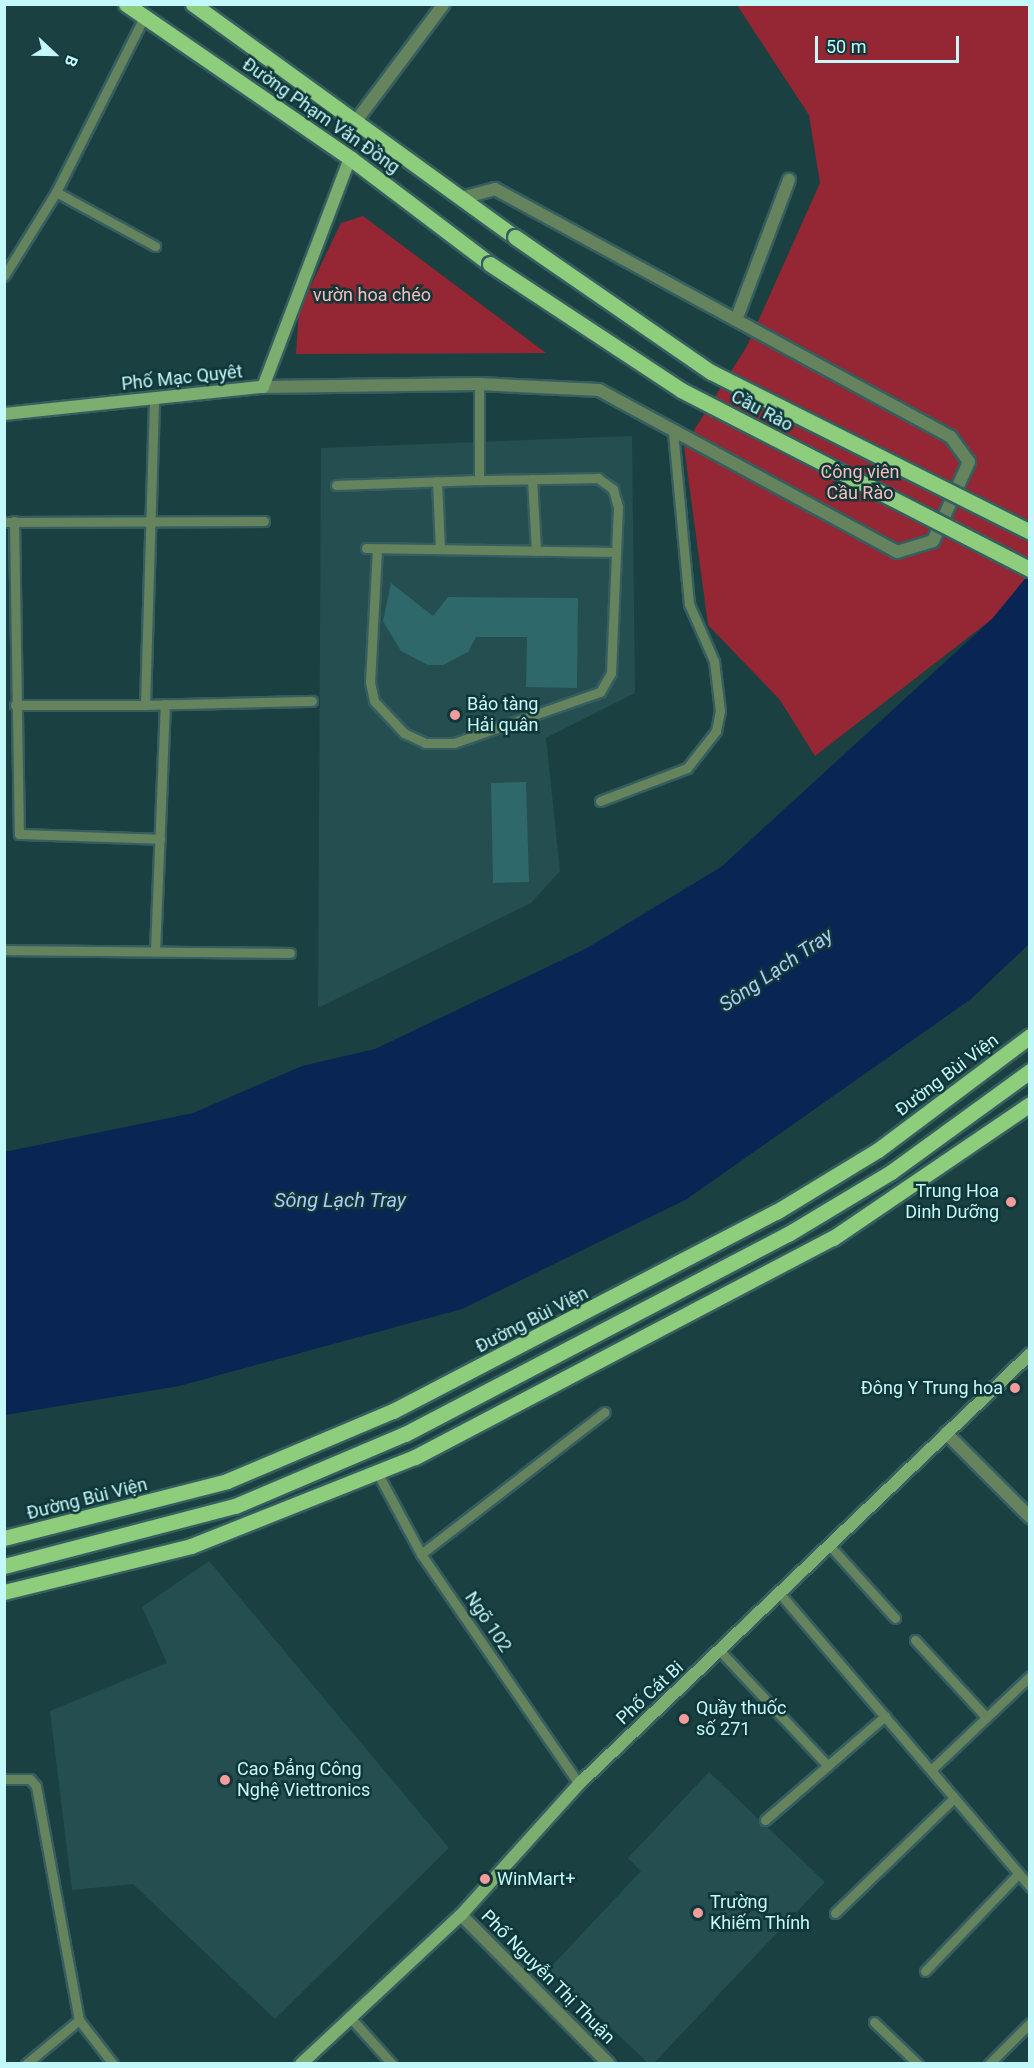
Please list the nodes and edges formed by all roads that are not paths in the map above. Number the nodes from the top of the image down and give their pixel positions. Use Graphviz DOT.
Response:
graph roads {
  1 [pos="126,4"];
  2 [pos="193,4"];
  3 [pos="444,4"];
  4 [pos="144,17"];
  5 [pos="356,122"];
  6 [pos="350,158"];
  7 [pos="789,180"];
  8 [pos="56,192"];
  9 [pos="462,198"];
  10 [pos="515,237"];
  11 [pos="155,246"];
  12 [pos="490,264"];
  13 [pos="4,276"];
  14 [pos="736,320"];
  15 [pos="479,384"];
  16 [pos="263,387"];
  17 [pos="154,399"];
  18 [pos="4,414"];
  19 [pos="673,430"];
  20 [pos="532,479"];
  21 [pos="479,480"];
  22 [pos="437,481"];
  23 [pos="336,485"];
  24 [pos="264,521"];
  25 [pos="9,522"];
  26 [pos="151,522"];
  27 [pos="1029,532"];
  28 [pos="366,548"];
  29 [pos="377,549"];
  30 [pos="440,549"];
  31 [pos="536,551"];
  32 [pos="616,552"];
  33 [pos="1029,569"];
  34 [pos="312,701"];
  35 [pos="165,704"];
  36 [pos="15,705"];
  37 [pos="145,705"];
  38 [pos="600,801"];
  39 [pos="160,839"];
  40 [pos="4,950"];
  41 [pos="155,951"];
  42 [pos="290,952"];
  43 [pos="1029,1036"];
  44 [pos="1029,1071"];
  45 [pos="1000,1095"];
  46 [pos="1029,1104"];
  47 [pos="1016,1115"];
  48 [pos="1029,1354"];
  49 [pos="604,1412"];
  50 [pos="946,1433"];
  51 [pos="378,1474"];
  52 [pos="1029,1517"];
  53 [pos="4,1539"];
  54 [pos="830,1546"];
  55 [pos="421,1554"];
  56 [pos="4,1566"];
  57 [pos="4,1592"];
  58 [pos="781,1595"];
  59 [pos="895,1618"];
  60 [pos="915,1640"];
  61 [pos="721,1652"];
  62 [pos="1029,1676"];
  63 [pos="885,1716"];
  64 [pos="986,1718"];
  65 [pos="828,1766"];
  66 [pos="931,1770"];
  67 [pos="4,1779"];
  68 [pos="579,1784"];
  69 [pos="953,1798"];
  70 [pos="765,1820"];
  71 [pos="1018,1874"];
  72 [pos="1029,1887"];
  73 [pos="835,1913"];
  74 [pos="461,1915"];
  75 [pos="925,1971"];
  76 [pos="349,2016"];
  77 [pos="79,2020"];
  78 [pos="874,2022"];
  79 [pos="1029,2023"];
  80 [pos="26,2064"];
  81 [pos="113,2064"];
  82 [pos="302,2064"];
  83 [pos="392,2064"];
  84 [pos="609,2064"];
  85 [pos="918,2064"];
  86 [pos="989,2064"];
  1 -- 4 [label="main road, Đường Phạm Văn Đồng"];
  2 -- 5 [label="main road, Đường Phạm Văn Đồng"];
  3 -- 5 [label="street"];
  4 -- 6 [label="main road, Đường Phạm Văn Đồng"];
  4 -- 8 [label="lane"];
  5 -- 9 [label="main road, Đường Phạm Văn Đồng"];
  6 -- 12 [label="main road, Đường Phạm Văn Đồng"];
  6 -- 16 [label="street, Phố Mạc Quyêt"];
  7 -- 14 [label="street"];
  8 -- 11 [label="lane"];
  8 -- 13 [label="lane"];
  9 -- 10 [label="main road, Đường Phạm Văn Đồng"];
  9 -- 14 [label="street"];
  10 -- 27 [label="main road, Cầu Rào, bridge"];
  12 -- 33 [label="main road, Cầu Rào, bridge"];
  14 -- 19 [label="street"];
  15 -- 16 [label="street"];
  15 -- 19 [label="street"];
  15 -- 21 [label="lane"];
  16 -- 17 [label="street, Phố Mạc Quyêt"];
  17 -- 18 [label="street, Phố Mạc Quyêt"];
  17 -- 26 [label="lane"];
  19 -- 38 [label="lane"];
  20 -- 21 [label="lane"];
  20 -- 31 [label="lane"];
  20 -- 32 [label="lane"];
  21 -- 22 [label="lane"];
  22 -- 23 [label="lane"];
  22 -- 30 [label="lane"];
  24 -- 26 [label="lane"];
  25 -- 26 [label="lane"];
  25 -- 36 [label="lane"];
  26 -- 37 [label="lane"];
  28 -- 29 [label="lane"];
  29 -- 30 [label="lane"];
  29 -- 32 [label="lane"];
  30 -- 31 [label="lane"];
  31 -- 32 [label="lane"];
  34 -- 35 [label="lane"];
  35 -- 37 [label="lane"];
  35 -- 39 [label="lane"];
  36 -- 37 [label="lane"];
  36 -- 39 [label="lane"];
  39 -- 41 [label="lane"];
  40 -- 41 [label="lane"];
  41 -- 42 [label="lane"];
  43 -- 53 [label="main road, Đường Bùi Viện"];
  44 -- 45 [label="main road"];
  45 -- 47 [label="main road"];
  45 -- 56 [label="main road"];
  46 -- 47 [label="main road"];
  47 -- 51 [label="main road"];
  48 -- 50 [label="street, Phố Cát Bi"];
  49 -- 55 [label="lane"];
  50 -- 52 [label="street"];
  50 -- 54 [label="street, Phố Cát Bi"];
  51 -- 55 [label="lane, Ngõ 102"];
  51 -- 57 [label="main road"];
  54 -- 58 [label="street, Phố Cát Bi"];
  54 -- 59 [label="lane"];
  55 -- 68 [label="lane, Ngõ 102"];
  58 -- 61 [label="street, Phố Cát Bi"];
  58 -- 63 [label="lane"];
  60 -- 64 [label="lane"];
  61 -- 65 [label="lane"];
  61 -- 68 [label="street, Phố Cát Bi"];
  62 -- 64 [label="lane"];
  63 -- 65 [label="lane"];
  63 -- 66 [label="lane"];
  64 -- 66 [label="lane"];
  65 -- 70 [label="lane"];
  66 -- 69 [label="lane"];
  67 -- 77 [label="lane"];
  68 -- 74 [label="street, Phố Cát Bi"];
  69 -- 71 [label="lane"];
  69 -- 73 [label="lane"];
  71 -- 72 [label="lane"];
  71 -- 75 [label="lane"];
  74 -- 76 [label="street, Phố Cát Bi"];
  74 -- 84 [label="street, Phố Nguyễn Thị Thuận"];
  76 -- 82 [label="street, Phố Cát Bi"];
  76 -- 83 [label="lane"];
  77 -- 80 [label="lane"];
  77 -- 81 [label="lane"];
  78 -- 85 [label="lane"];
  79 -- 86 [label="lane"];
}
